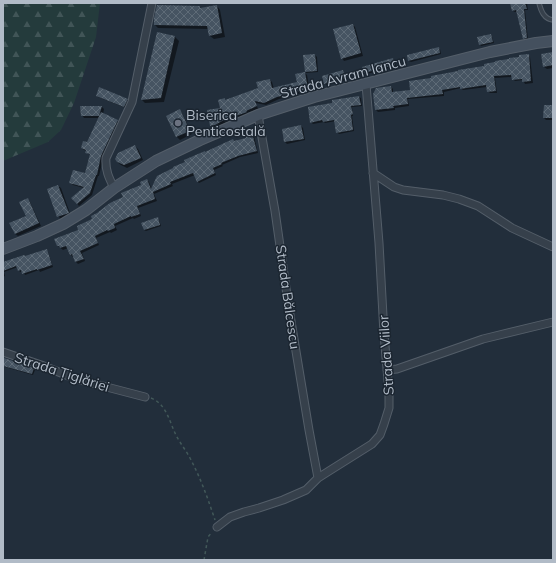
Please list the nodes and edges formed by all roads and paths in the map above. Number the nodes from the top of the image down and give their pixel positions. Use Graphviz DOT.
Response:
graph roads {
  1 [pos="152,3"];
  2 [pos="539,3"];
  3 [pos="553,20"];
  4 [pos="553,41"];
  5 [pos="366,84"];
  6 [pos="258,115"];
  7 [pos="373,173"];
  8 [pos="114,188"];
  9 [pos="553,247"];
  10 [pos="3,249"];
  11 [pos="553,322"];
  12 [pos="3,352"];
  13 [pos="388,370"];
  14 [pos="145,397"];
  15 [pos="318,478"];
  16 [pos="217,527"];
  17 [pos="204,560"];
  1 -- 8 [label="street"];
  2 -- 3 [label="lane"];
  4 -- 5 [label="main road, Strada Avram Iancu"];
  5 -- 6 [label="main road, Strada Avram Iancu"];
  5 -- 7 [label="street, Strada Viilor"];
  6 -- 8 [label="main road, Strada Avram Iancu"];
  6 -- 15 [label="street, Strada Bălcescu"];
  7 -- 9 [label="street"];
  7 -- 13 [label="street, Strada Viilor"];
  8 -- 10 [label="main road, Strada Avram Iancu"];
  11 -- 13 [label="street"];
  12 -- 14 [label="street, Strada Țiglăriei"];
  13 -- 15 [label="street, Strada Viilor"];
  14 -- 16 [label="path"];
  15 -- 16 [label="street, Strada Viilor"];
  16 -- 17 [label="path"];
}
